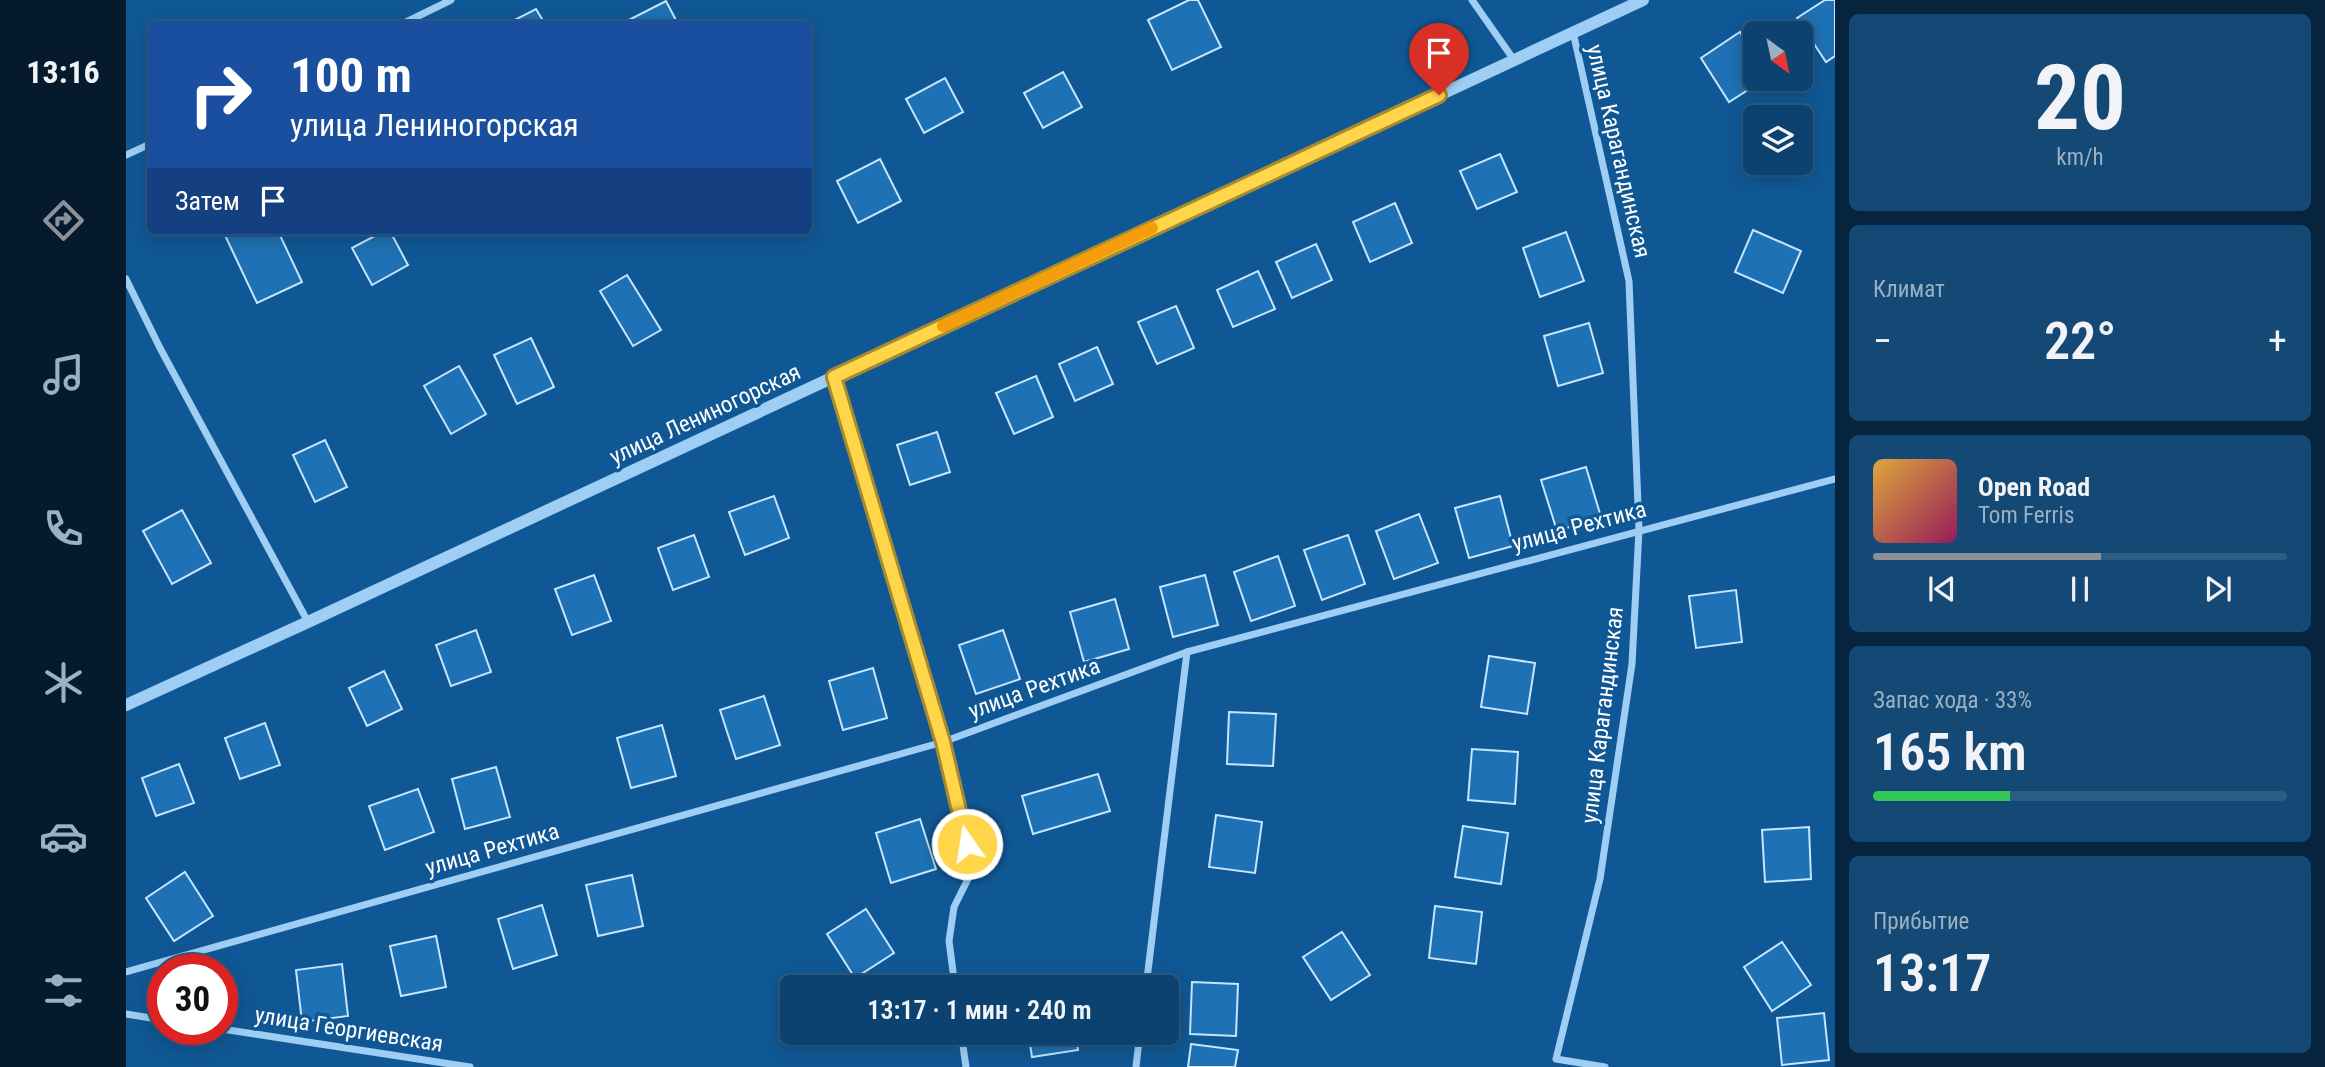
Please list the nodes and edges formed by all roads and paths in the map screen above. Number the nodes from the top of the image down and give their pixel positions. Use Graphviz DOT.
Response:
graph roads {
  1 [pos="451,0"];
  2 [pos="1472,0"];
  3 [pos="1643,0"];
  4 [pos="407,21"];
  5 [pos="1573,33"];
  6 [pos="1514,60"];
  7 [pos="147,145"];
  8 [pos="126,155"];
  9 [pos="126,279"];
  10 [pos="834,377"];
  11 [pos="1835,479"];
  12 [pos="1639,530"];
  13 [pos="308,622"];
  14 [pos="1187,652"];
  15 [pos="126,705"];
  16 [pos="943,742"];
  17 [pos="126,972"];
  18 [pos="953,975"];
  19 [pos="1147,975"];
  20 [pos="126,1014"];
  21 [pos="147,1017"];
  22 [pos="238,1031"];
  23 [pos="963,1045"];
  24 [pos="1139,1045"];
  25 [pos="1556,1059"];
  26 [pos="470,1067"];
  27 [pos="966,1067"];
  28 [pos="1136,1067"];
  29 [pos="1552,1067"];
  30 [pos="1605,1067"];
  1 -- 4 [label="street"];
  2 -- 6 [label="street"];
  3 -- 5 [label="street, улица Лениногорская"];
  5 -- 6 [label="street, улица Лениногорская"];
  5 -- 12 [label="street, улица Карагандинская"];
  6 -- 10 [label="street, улица Лениногорская"];
  7 -- 8 [label="street"];
  9 -- 13 [label="street"];
  10 -- 13 [label="street, улица Лениногорская"];
  10 -- 16 [label="street"];
  11 -- 12 [label="street, улица Рехтика"];
  12 -- 14 [label="street, улица Рехтика"];
  12 -- 25 [label="street, улица Карагандинская"];
  13 -- 15 [label="street, улица Лениногорская"];
  14 -- 16 [label="street, улица Рехтика"];
  14 -- 19 [label="street"];
  16 -- 17 [label="street, улица Рехтика"];
  16 -- 18 [label="street"];
  20 -- 21 [label="street"];
  22 -- 26 [label="street, улица Георгиевская"];
  23 -- 27 [label="street"];
  24 -- 28 [label="street"];
  25 -- 29 [label="street"];
  25 -- 30 [label="street"];
}
